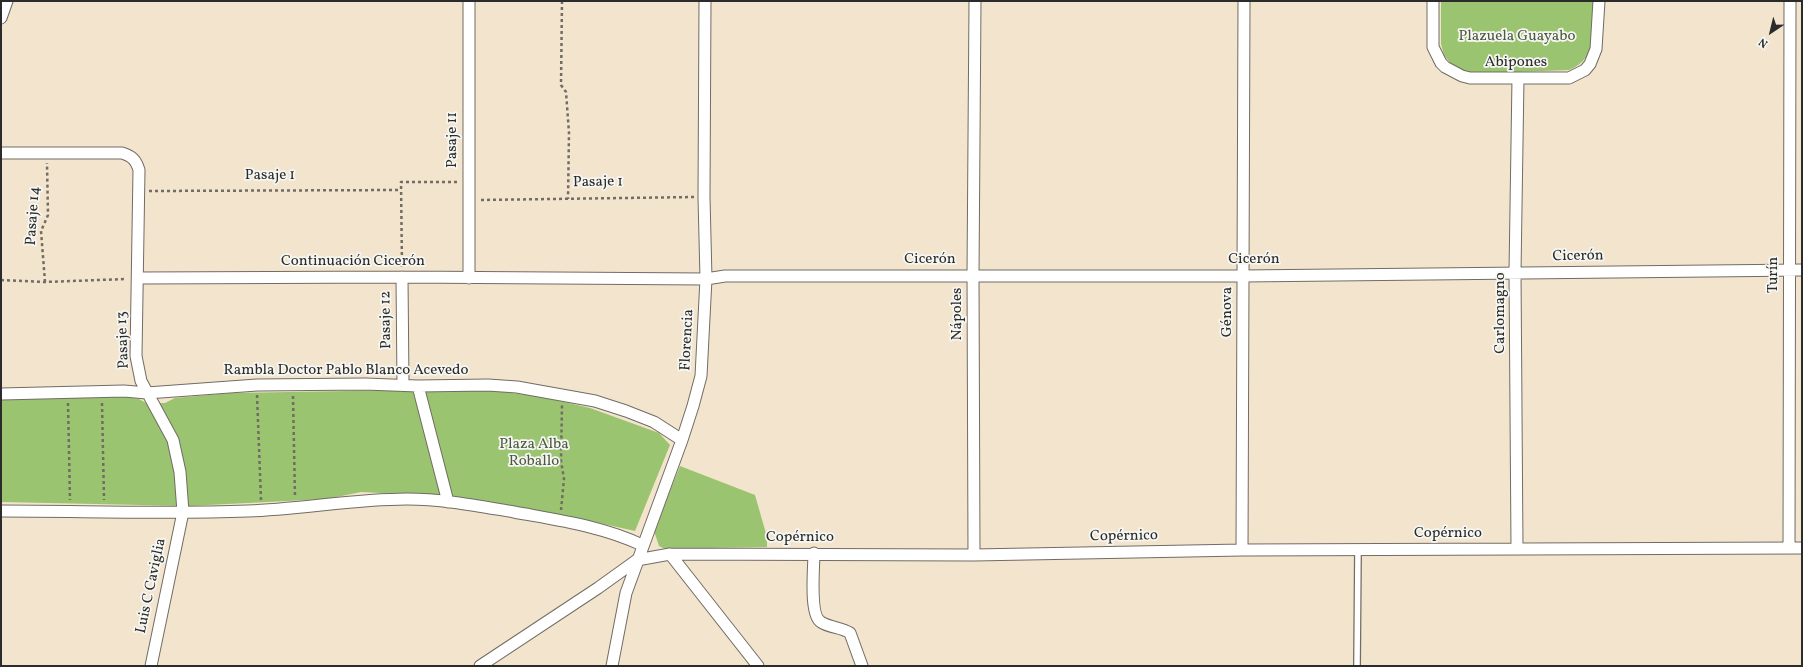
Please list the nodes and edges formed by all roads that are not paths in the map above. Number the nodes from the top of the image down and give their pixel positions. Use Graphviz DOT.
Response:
graph roads {
  1 [pos="7,1"];
  2 [pos="469,1"];
  3 [pos="705,1"];
  4 [pos="975,1"];
  5 [pos="1244,1"];
  6 [pos="1433,1"];
  7 [pos="1599,1"];
  8 [pos="1790,1"];
  9 [pos="1,18"];
  10 [pos="1518,78"];
  11 [pos="1,153"];
  12 [pos="1789,270"];
  13 [pos="1802,270"];
  14 [pos="1516,272"];
  15 [pos="973,275"];
  16 [pos="1243,276"];
  17 [pos="402,277"];
  18 [pos="138,278"];
  19 [pos="469,278"];
  20 [pos="706,279"];
  21 [pos="403,385"];
  22 [pos="418,386"];
  23 [pos="147,392"];
  24 [pos="1,394"];
  25 [pos="682,440"];
  26 [pos="448,502"];
  27 [pos="1,511"];
  28 [pos="183,512"];
  29 [pos="642,545"];
  30 [pos="1517,548"];
  31 [pos="1789,548"];
  32 [pos="1802,548"];
  33 [pos="1358,549"];
  34 [pos="1242,550"];
  35 [pos="814,553"];
  36 [pos="670,554"];
  37 [pos="974,555"];
  38 [pos="637,560"];
  39 [pos="151,666"];
  40 [pos="480,666"];
  41 [pos="612,666"];
  42 [pos="758,666"];
  43 [pos="862,666"];
  44 [pos="1357,666"];
  1 -- 9 [label="street"];
  2 -- 19 [label="street, Pasaje 11"];
  3 -- 20 [label="street, Florencia"];
  4 -- 15 [label="street, Nápoles"];
  5 -- 16 [label="street, Génova"];
  6 -- 10 [label="street, Abipones"];
  7 -- 10 [label="street, Abipones"];
  8 -- 12 [label="street, Turín"];
  10 -- 14 [label="street, Carlomagno"];
  11 -- 18 [label="street, Pasaje 13"];
  12 -- 13 [label="street, Cicerón"];
  12 -- 14 [label="street, Cicerón"];
  12 -- 31 [label="street, Turín"];
  14 -- 16 [label="street, Cicerón"];
  14 -- 30 [label="street, Carlomagno"];
  15 -- 16 [label="street, Cicerón"];
  15 -- 20 [label="street, Cicerón"];
  15 -- 37 [label="street, Nápoles"];
  16 -- 34 [label="street, Génova"];
  17 -- 18 [label="street, Continuación Cicerón"];
  17 -- 19 [label="street, Continuación Cicerón"];
  17 -- 21 [label="street, Pasaje 12"];
  18 -- 23 [label="street, Pasaje 13"];
  19 -- 20 [label="street, Continuación Cicerón"];
  20 -- 25 [label="street, Florencia"];
  21 -- 22 [label="street, Rambla Doctor Pablo Blanco Acevedo"];
  21 -- 23 [label="street, Rambla Doctor Pablo Blanco Acevedo"];
  22 -- 25 [label="street, Rambla Doctor Pablo Blanco Acevedo"];
  22 -- 26 [label="street"];
  23 -- 24 [label="street, Rambla Doctor Pablo Blanco Acevedo"];
  23 -- 28 [label="street, Pasaje 13"];
  25 -- 29 [label="street, Florencia"];
  26 -- 28 [label="street"];
  26 -- 29 [label="street"];
  27 -- 28 [label="street"];
  28 -- 39 [label="street, Luis C Caviglia"];
  29 -- 38 [label="street, Florencia"];
  30 -- 31 [label="street, Copérnico"];
  30 -- 33 [label="street, Copérnico"];
  31 -- 32 [label="street, Copérnico"];
  33 -- 34 [label="street, Copérnico"];
  33 -- 44 [label="lane"];
  34 -- 37 [label="street, Copérnico"];
  35 -- 36 [label="street, Copérnico"];
  35 -- 37 [label="street, Copérnico"];
  35 -- 43 [label="street"];
  36 -- 38 [label="street, Copérnico"];
  36 -- 42 [label="street"];
  38 -- 40 [label="street, Copérnico"];
  38 -- 41 [label="street, Florencia"];
}
